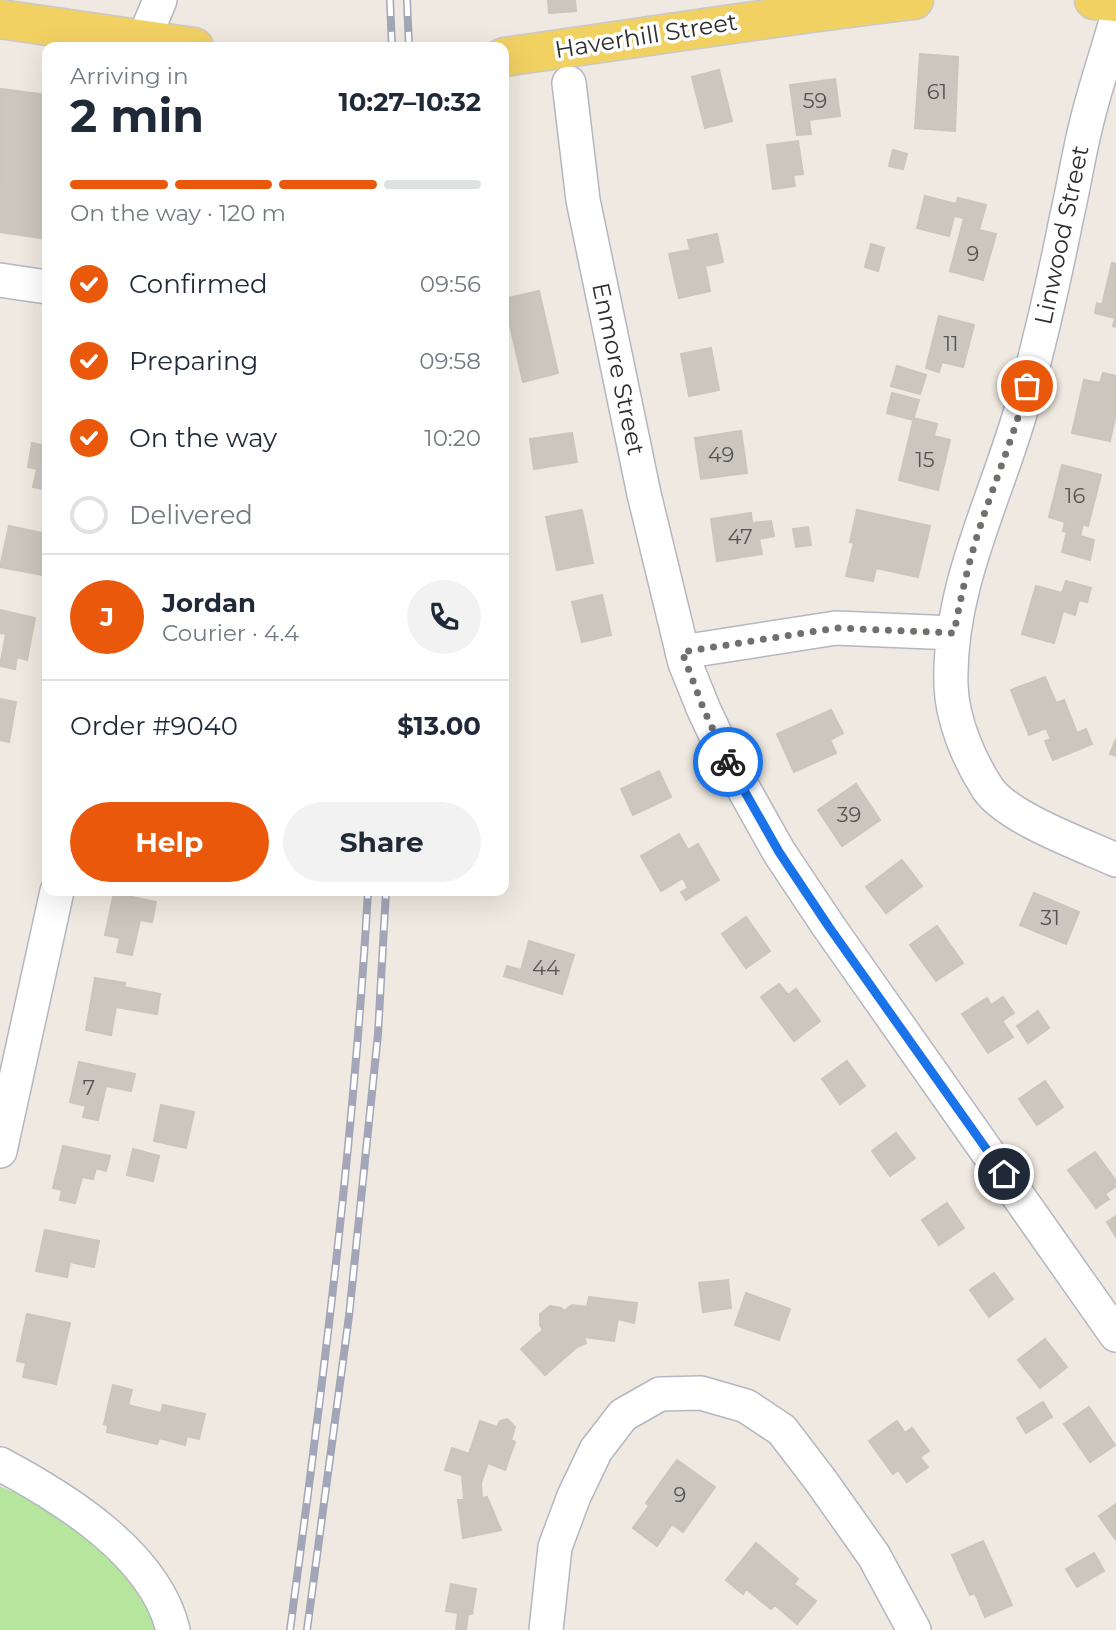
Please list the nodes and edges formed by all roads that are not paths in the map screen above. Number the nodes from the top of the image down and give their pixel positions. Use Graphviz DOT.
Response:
graph roads {
  1 [pos="160,0"];
  2 [pos="914,0"];
  3 [pos="1094,0"];
  4 [pos="1116,2"];
  5 [pos="0,19"];
  6 [pos="1116,21"];
  7 [pos="143,41"];
  8 [pos="152,42"];
  9 [pos="509,56"];
  10 [pos="569,83"];
  11 [pos="0,280"];
  12 [pos="42,286"];
  13 [pos="954,633"];
  14 [pos="682,652"];
  15 [pos="1116,860"];
  16 [pos="56,896"];
  17 [pos="0,1152"];
  18 [pos="1116,1335"];
  19 [pos="0,1464"];
  20 [pos="173,1630"];
  21 [pos="546,1630"];
  22 [pos="914,1630"];
  1 -- 7 [label="street"];
  2 -- 9 [label="main road, Haverhill Street"];
  3 -- 4 [label="main road"];
  5 -- 7 [label="main road"];
  6 -- 13 [label="street, Linwood Street"];
  7 -- 8 [label="main road"];
  10 -- 14 [label="street, Enmore Street"];
  11 -- 12 [label="street"];
  13 -- 14 [label="street"];
  13 -- 15 [label="street, Linwood Street"];
  14 -- 18 [label="street, Enmore Street"];
  16 -- 17 [label="street"];
  19 -- 20 [label="street"];
  21 -- 22 [label="street"];
}
